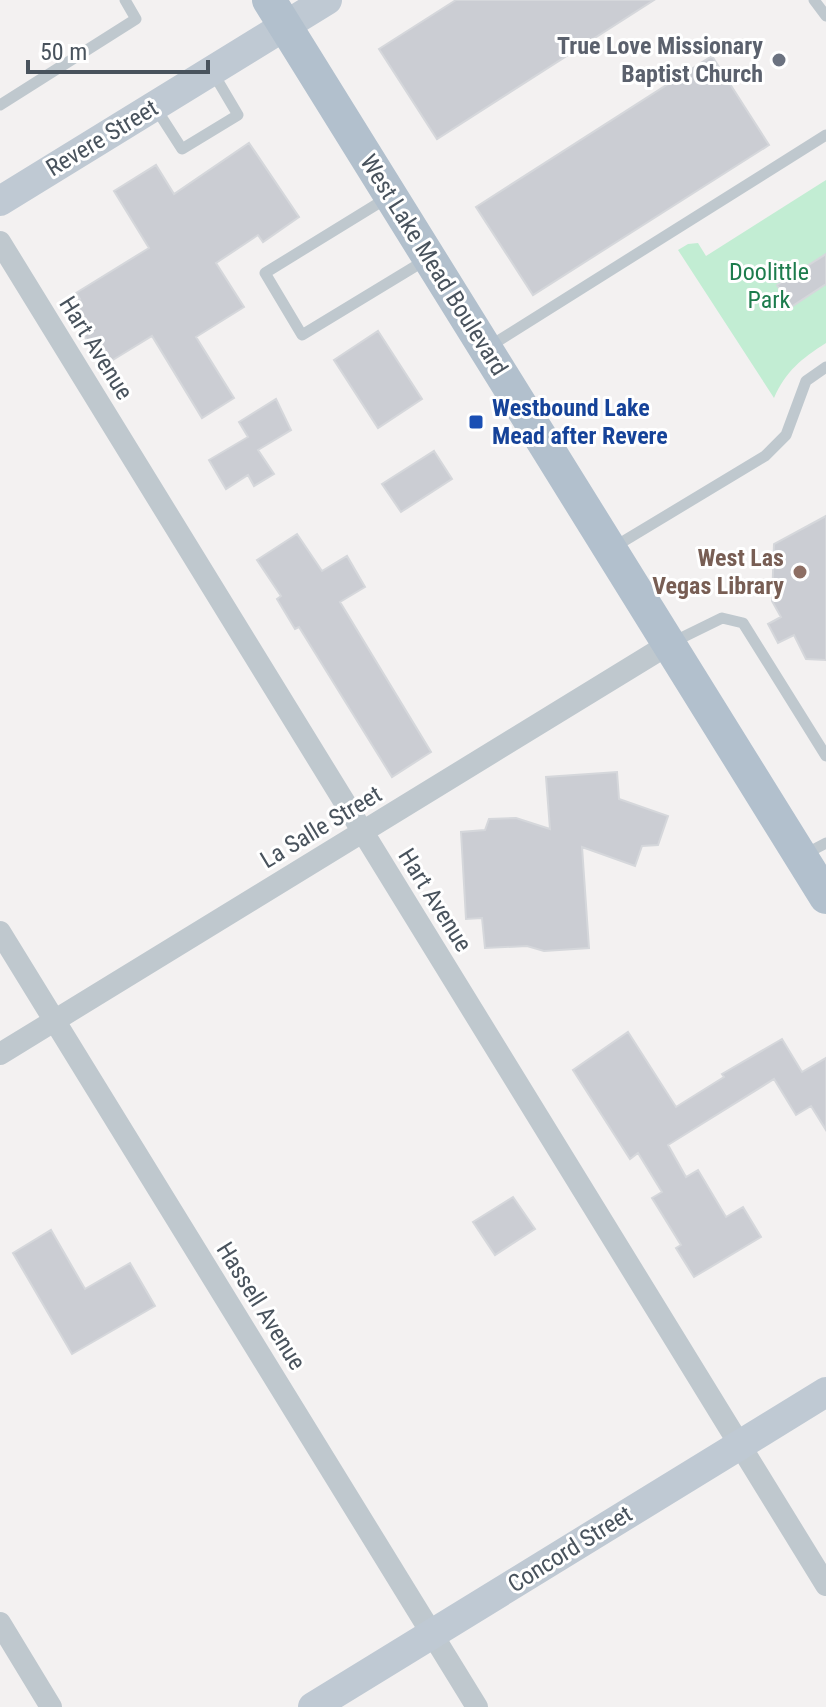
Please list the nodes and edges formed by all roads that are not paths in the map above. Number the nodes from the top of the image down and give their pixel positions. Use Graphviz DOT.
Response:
graph roads {
  1 [pos="125,0"];
  2 [pos="327,0"];
  3 [pos="814,0"];
  4 [pos="278,13"];
  5 [pos="826,16"];
  6 [pos="212,71"];
  7 [pos="0,105"];
  8 [pos="154,106"];
  9 [pos="826,135"];
  10 [pos="391,196"];
  11 [pos="0,201"];
  12 [pos="0,242"];
  13 [pos="429,258"];
  14 [pos="486,349"];
  15 [pos="826,367"];
  16 [pos="610,549"];
  17 [pos="669,644"];
  18 [pos="826,756"];
  19 [pos="363,831"];
  20 [pos="813,850"];
  21 [pos="826,897"];
  22 [pos="0,932"];
  23 [pos="54,1020"];
  24 [pos="0,1054"];
  25 [pos="826,1392"];
  26 [pos="740,1445"];
  27 [pos="826,1585"];
  28 [pos="0,1623"];
  29 [pos="432,1634"];
  30 [pos="51,1707"];
  31 [pos="313,1707"];
  32 [pos="477,1707"];
  1 -- 7 [label="lane"];
  2 -- 4 [label="street, Revere Street"];
  3 -- 5 [label="lane"];
  4 -- 6 [label="street, Revere Street"];
  4 -- 10 [label="main road, West Lake Mead Boulevard"];
  6 -- 8 [label="street, Revere Street"];
  6 -- 8 [label="lane"];
  8 -- 11 [label="street, Revere Street"];
  9 -- 14 [label="lane"];
  10 -- 13 [label="main road, West Lake Mead Boulevard"];
  10 -- 13 [label="lane"];
  12 -- 19 [label="street, Hart Avenue"];
  13 -- 14 [label="main road, West Lake Mead Boulevard"];
  14 -- 16 [label="main road, West Lake Mead Boulevard"];
  15 -- 16 [label="lane"];
  16 -- 17 [label="main road, West Lake Mead Boulevard"];
  17 -- 18 [label="lane"];
  17 -- 19 [label="street, La Salle Street"];
  17 -- 20 [label="main road, West Lake Mead Boulevard"];
  19 -- 23 [label="street, La Salle Street"];
  19 -- 26 [label="street, Hart Avenue"];
  20 -- 21 [label="main road, West Lake Mead Boulevard"];
  22 -- 23 [label="street, Hassell Avenue"];
  23 -- 24 [label="street, La Salle Street"];
  23 -- 29 [label="street, Hassell Avenue"];
  25 -- 26 [label="street, Concord Street"];
  26 -- 27 [label="street, Hart Avenue"];
  26 -- 29 [label="street, Concord Street"];
  28 -- 30 [label="street"];
  29 -- 31 [label="street, Concord Street"];
  29 -- 32 [label="street, Hassell Avenue"];
}
